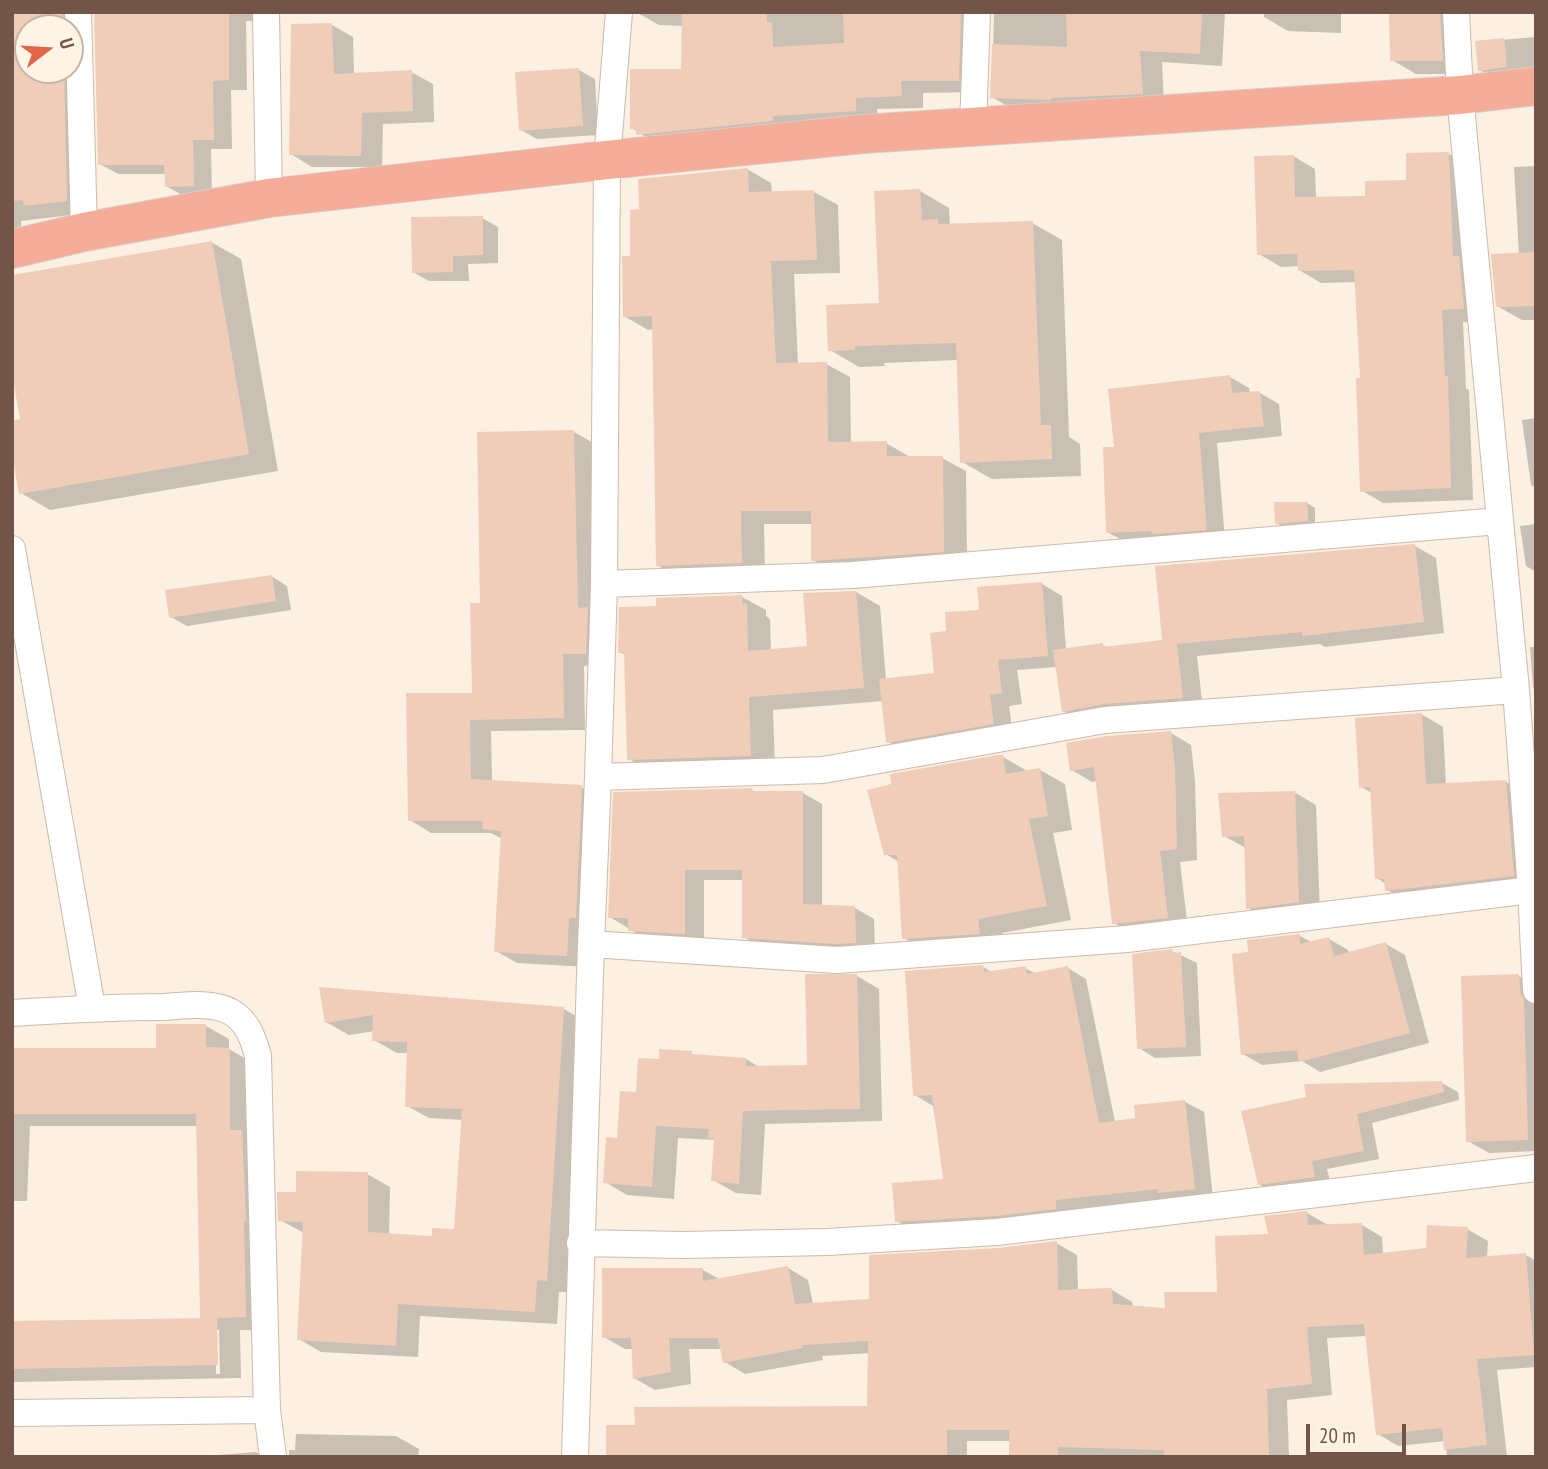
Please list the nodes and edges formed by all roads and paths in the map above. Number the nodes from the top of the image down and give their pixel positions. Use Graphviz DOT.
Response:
graph roads {
  1 [pos="78,12"];
  2 [pos="266,12"];
  3 [pos="619,12"];
  4 [pos="977,12"];
  5 [pos="1456,12"];
  6 [pos="1536,86"];
  7 [pos="1460,95"];
  8 [pos="973,128"];
  9 [pos="607,160"];
  10 [pos="270,198"];
  11 [pos="83,232"];
  12 [pos="12,249"];
  13 [pos="1499,521"];
  14 [pos="12,549"];
  15 [pos="604,584"];
  16 [pos="1517,690"];
  17 [pos="598,777"];
  18 [pos="1531,890"];
  19 [pos="1534,917"];
  20 [pos="591,944"];
  21 [pos="1536,989"];
  22 [pos="92,1008"];
  23 [pos="12,1013"];
  24 [pos="1536,1168"];
  25 [pos="580,1243"];
  26 [pos="267,1410"];
  27 [pos="12,1413"];
  28 [pos="273,1457"];
  29 [pos="575,1457"];
  1 -- 11 [label="street"];
  2 -- 10 [label="street"];
  3 -- 9 [label="street"];
  4 -- 8 [label="street"];
  5 -- 7 [label="street"];
  6 -- 7 [label="highway"];
  7 -- 8 [label="highway"];
  7 -- 13 [label="street"];
  8 -- 9 [label="highway"];
  9 -- 10 [label="highway"];
  9 -- 15 [label="street"];
  10 -- 11 [label="highway"];
  11 -- 12 [label="highway"];
  13 -- 15 [label="street"];
  13 -- 16 [label="street"];
  14 -- 22 [label="street"];
  15 -- 17 [label="street"];
  16 -- 17 [label="street"];
  16 -- 18 [label="street"];
  17 -- 20 [label="street"];
  18 -- 19 [label="street"];
  18 -- 20 [label="street"];
  19 -- 21 [label="street"];
  20 -- 25 [label="street"];
  22 -- 23 [label="street"];
  22 -- 26 [label="street"];
  24 -- 25 [label="street"];
  25 -- 29 [label="street"];
  26 -- 27 [label="street"];
  26 -- 28 [label="street"];
}
